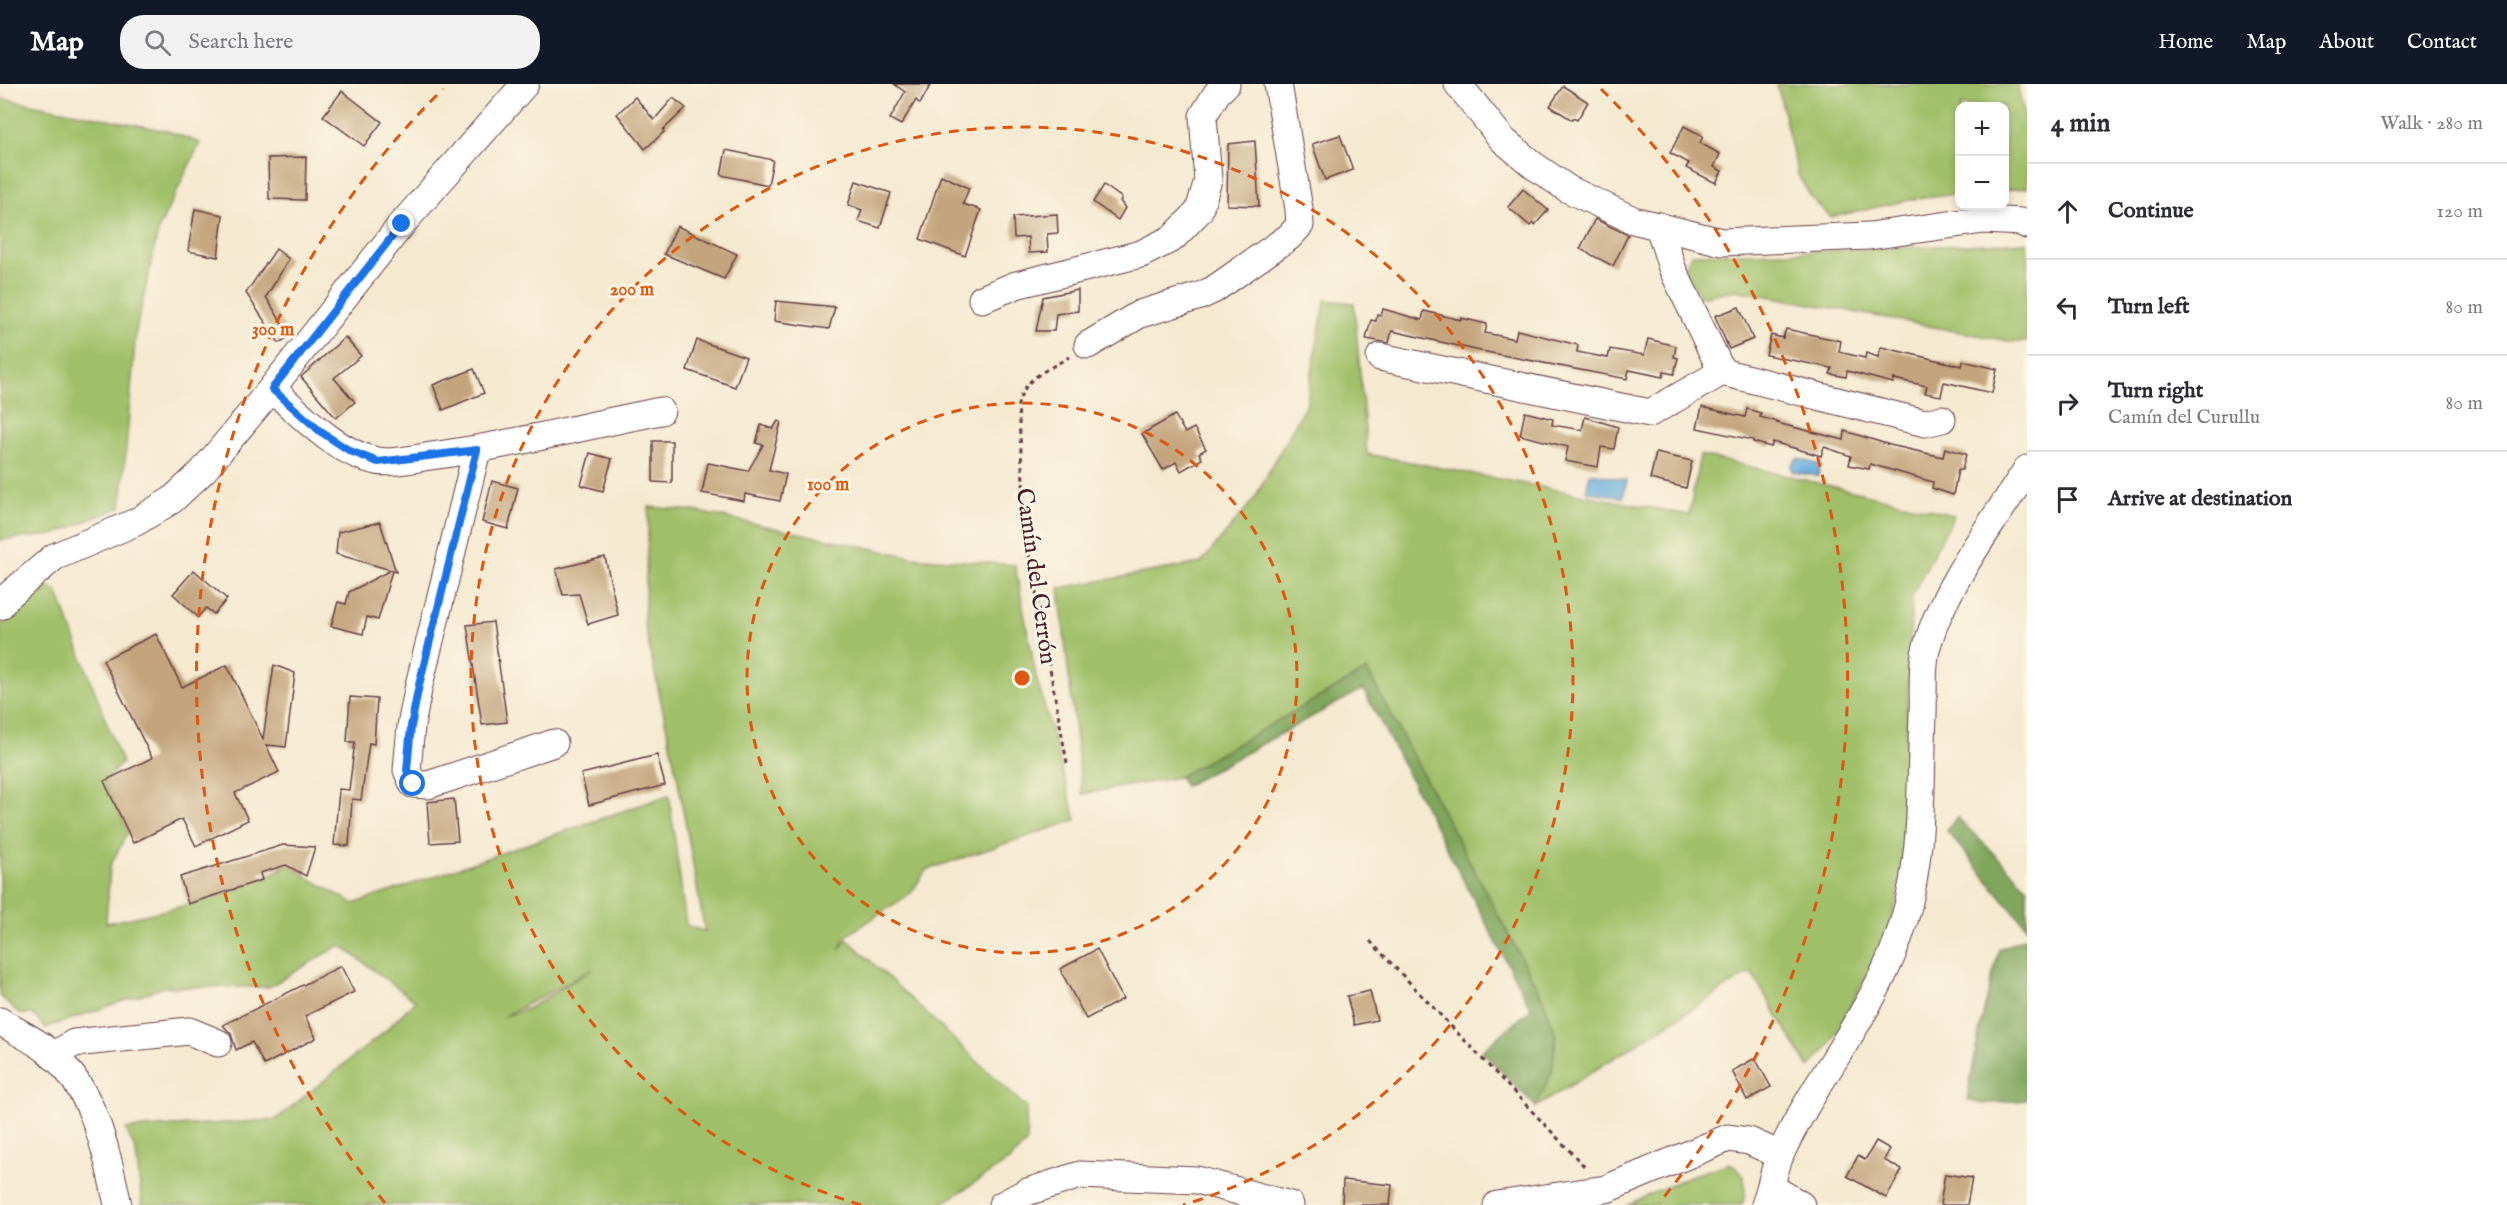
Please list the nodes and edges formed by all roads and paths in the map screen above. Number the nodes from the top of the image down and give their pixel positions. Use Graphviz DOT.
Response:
graph roads {
  1 [pos="525,84"];
  2 [pos="1226,84"];
  3 [pos="1278,84"];
  4 [pos="1458,84"];
  5 [pos="2027,225"];
  6 [pos="1659,226"];
  7 [pos="982,299"];
  8 [pos="1088,345"];
  9 [pos="1380,357"];
  10 [pos="1722,372"];
  11 [pos="272,389"];
  12 [pos="661,411"];
  13 [pos="1942,419"];
  14 [pos="477,450"];
  15 [pos="2027,469"];
  16 [pos="0,606"];
  17 [pos="554,743"];
  18 [pos="1067,763"];
  19 [pos="1370,941"];
  20 [pos="0,1021"];
  21 [pos="218,1043"];
  22 [pos="53,1056"];
  23 [pos="1780,1155"];
  24 [pos="1606,1189"];
  25 [pos="1768,1196"];
  26 [pos="118,1205"];
  27 [pos="1002,1205"];
  28 [pos="1290,1205"];
  29 [pos="1497,1205"];
  30 [pos="1801,1205"];
  1 -- 11 [label="street"];
  2 -- 7 [label="street"];
  3 -- 8 [label="street"];
  4 -- 6 [label="street"];
  5 -- 6 [label="street"];
  6 -- 10 [label="street"];
  8 -- 18 [label="path, Camín del Cerrón"];
  9 -- 10 [label="street"];
  10 -- 13 [label="street"];
  11 -- 14 [label="street"];
  11 -- 16 [label="street"];
  12 -- 14 [label="street"];
  14 -- 17 [label="street"];
  15 -- 23 [label="street"];
  19 -- 24 [label="path"];
  20 -- 22 [label="street"];
  21 -- 22 [label="street"];
  22 -- 26 [label="street"];
  23 -- 24 [label="street"];
  23 -- 25 [label="street"];
  24 -- 29 [label="street"];
  25 -- 30 [label="street"];
  27 -- 28 [label="street"];
}
